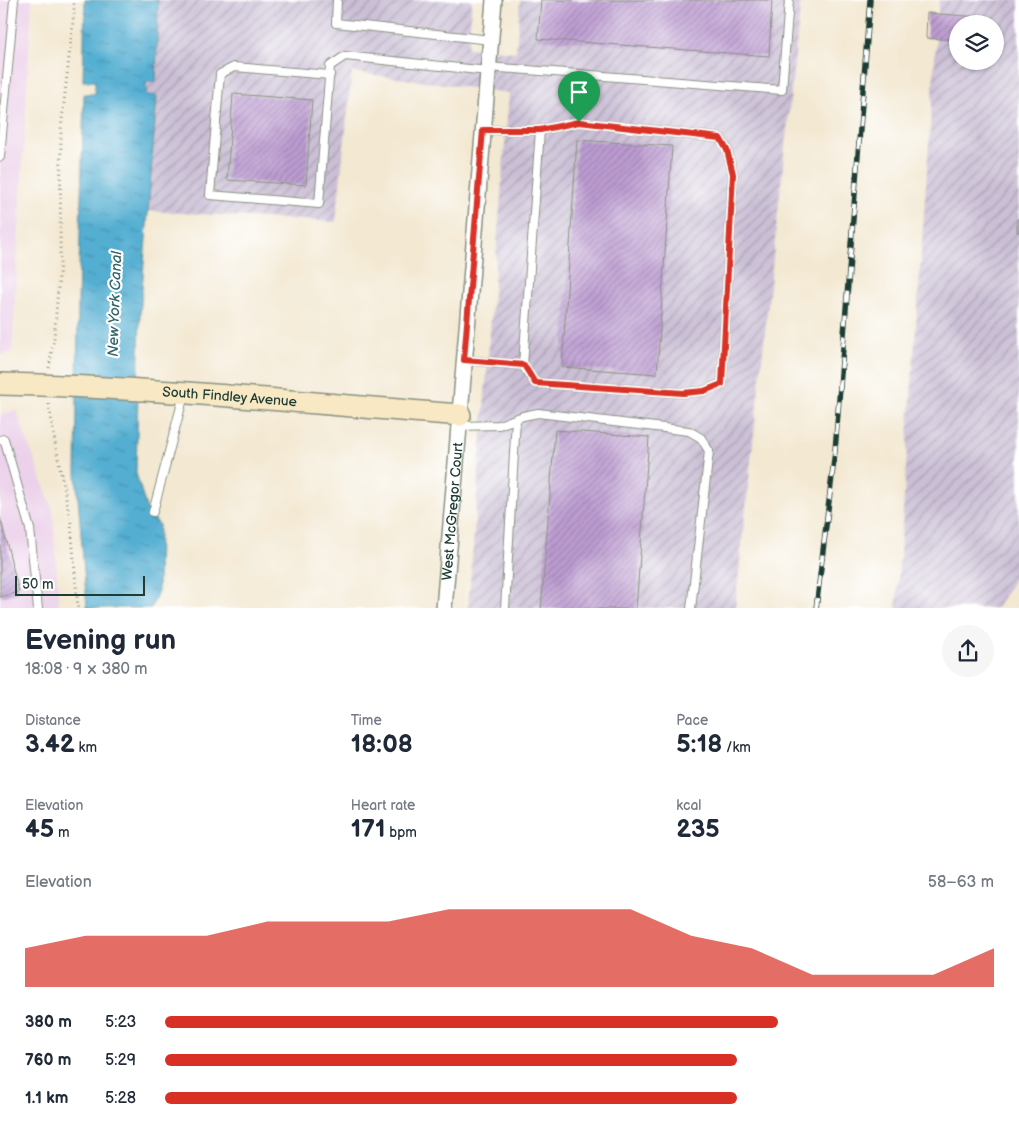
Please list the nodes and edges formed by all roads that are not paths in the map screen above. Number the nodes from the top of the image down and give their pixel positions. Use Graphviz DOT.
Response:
graph roads {
  1 [pos="14,0"];
  2 [pos="338,0"];
  3 [pos="494,0"];
  4 [pos="789,0"];
  5 [pos="490,40"];
  6 [pos="488,69"];
  7 [pos="330,75"];
  8 [pos="483,130"];
  9 [pos="540,130"];
  10 [pos="0,157"];
  11 [pos="464,360"];
  12 [pos="524,365"];
  13 [pos="0,384"];
  14 [pos="184,393"];
  15 [pos="516,419"];
  16 [pos="459,420"];
  17 [pos="0,440"];
  18 [pos="153,512"];
  19 [pos="38,608"];
  20 [pos="444,608"];
  21 [pos="505,608"];
  22 [pos="691,608"];
  1 -- 10 [label="lane"];
  2 -- 5 [label="lane"];
  3 -- 5 [label="street, West McGregor Court"];
  4 -- 6 [label="lane"];
  5 -- 6 [label="street, West McGregor Court"];
  6 -- 7 [label="lane"];
  6 -- 8 [label="street, West McGregor Court"];
  7 -- 7 [label="lane"];
  8 -- 9 [label="lane"];
  8 -- 11 [label="street, West McGregor Court"];
  9 -- 12 [label="lane"];
  9 -- 12 [label="lane"];
  11 -- 12 [label="lane"];
  11 -- 16 [label="street, West McGregor Court"];
  13 -- 14 [label="street, South Findley Avenue"];
  14 -- 16 [label="street, South Findley Avenue"];
  14 -- 18 [label="lane"];
  15 -- 16 [label="lane"];
  15 -- 21 [label="lane"];
  15 -- 22 [label="lane"];
  16 -- 20 [label="street, West McGregor Court"];
  17 -- 19 [label="lane"];
}
